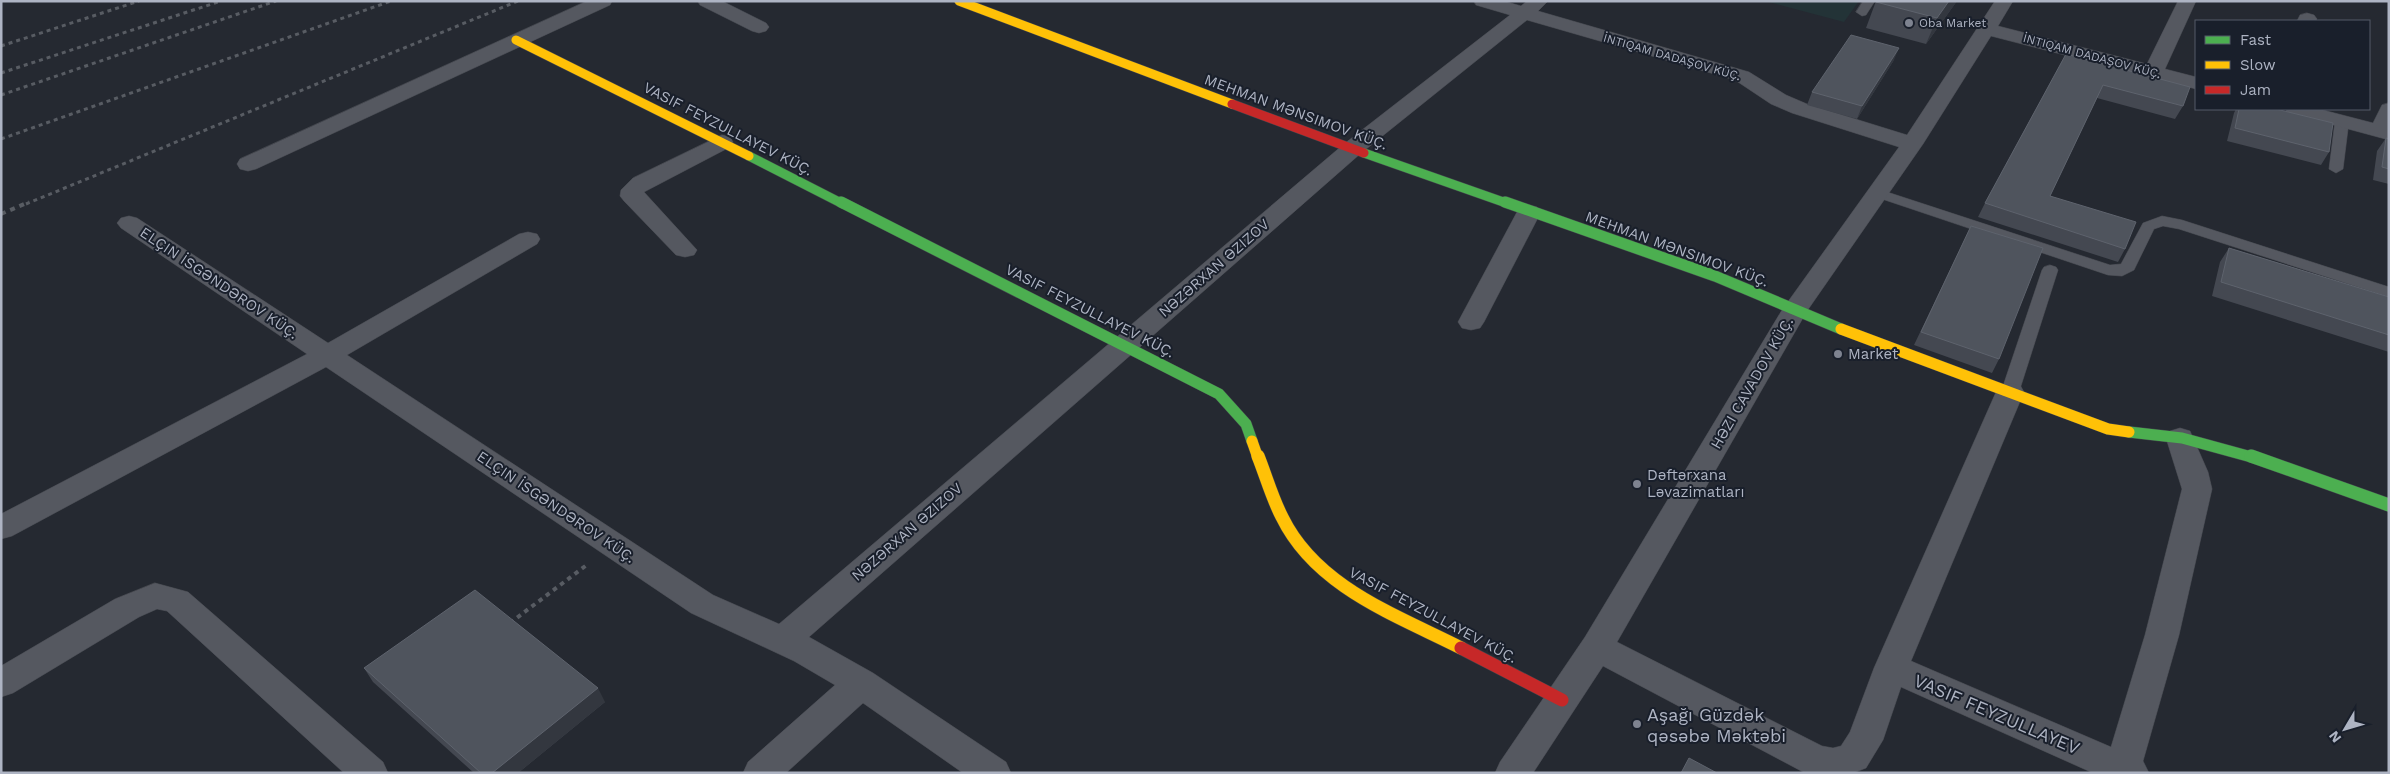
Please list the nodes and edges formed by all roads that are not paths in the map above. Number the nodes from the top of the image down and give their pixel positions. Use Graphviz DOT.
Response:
graph roads {
  1 [pos="603,1"];
  2 [pos="707,1"];
  3 [pos="1483,1"];
  4 [pos="1869,1"];
  5 [pos="2004,1"];
  6 [pos="2187,1"];
  7 [pos="971,3"];
  8 [pos="1531,7"];
  9 [pos="1862,12"];
  10 [pos="758,27"];
  11 [pos="1988,29"];
  12 [pos="516,40"];
  13 [pos="2153,72"];
  14 [pos="2195,83"];
  15 [pos="2389,109"];
  16 [pos="2300,110"];
  17 [pos="2342,121"];
  18 [pos="2385,133"];
  19 [pos="722,142"];
  20 [pos="1912,144"];
  21 [pos="1352,149"];
  22 [pos="248,164"];
  23 [pos="2336,169"];
  24 [pos="1878,193"];
  25 [pos="1529,212"];
  26 [pos="129,223"];
  27 [pos="528,239"];
  28 [pos="685,250"];
  29 [pos="2050,270"];
  30 [pos="2389,292"];
  31 [pos="1795,310"];
  32 [pos="1471,322"];
  33 [pos="1124,345"];
  34 [pos="326,355"];
  35 [pos="2010,392"];
  36 [pos="2180,438"];
  37 [pos="2389,505"];
  38 [pos="1,528"];
  39 [pos="782,641"];
  40 [pos="1597,647"];
  41 [pos="1891,668"];
  42 [pos="1,683"];
  43 [pos="861,683"];
  44 [pos="1562,700"];
  45 [pos="2127,771"];
  46 [pos="370,773"];
  47 [pos="761,773"];
  48 [pos="993,773"];
  49 [pos="1513,773"];
  1 -- 12 [label="street"];
  2 -- 10 [label="street"];
  3 -- 8 [label="street, İNTIQAM DADAŞOV KÜÇ."];
  4 -- 9 [label="lane"];
  5 -- 11 [label="street, HƏZI CAVADOV KÜÇ."];
  6 -- 13 [label="street"];
  7 -- 21 [label="street, MEHMAN MƏNSIMOV KÜÇ."];
  8 -- 20 [label="street, İNTIQAM DADAŞOV KÜÇ."];
  8 -- 21 [label="street, NƏZƏRXAN ƏZIZOV"];
  11 -- 13 [label="street, İNTIQAM DADAŞOV KÜÇ."];
  11 -- 20 [label="street, HƏZI CAVADOV KÜÇ."];
  12 -- 19 [label="street, VASIF FEYZULLAYEV KÜÇ."];
  12 -- 22 [label="street"];
  13 -- 14 [label="street, İNTIQAM DADAŞOV KÜÇ."];
  15 -- 18 [label="street"];
  16 -- 17 [label="street"];
  17 -- 18 [label="street"];
  17 -- 23 [label="lane"];
  19 -- 28 [label="street"];
  19 -- 33 [label="street, VASIF FEYZULLAYEV KÜÇ."];
  20 -- 24 [label="street, HƏZI CAVADOV KÜÇ."];
  21 -- 25 [label="street, MEHMAN MƏNSIMOV KÜÇ."];
  21 -- 33 [label="street, NƏZƏRXAN ƏZIZOV"];
  24 -- 30 [label="lane"];
  24 -- 31 [label="street, HƏZI CAVADOV KÜÇ."];
  25 -- 31 [label="street, MEHMAN MƏNSIMOV KÜÇ."];
  25 -- 32 [label="street"];
  26 -- 34 [label="street, ELÇIN İSGƏNDƏROV KÜÇ."];
  27 -- 34 [label="street"];
  29 -- 35 [label="lane"];
  31 -- 35 [label="street, MEHMAN MƏNSIMOV KÜÇ."];
  31 -- 40 [label="street, HƏZI CAVADOV KÜÇ."];
  33 -- 39 [label="street, NƏZƏRXAN ƏZIZOV"];
  33 -- 44 [label="street, VASIF FEYZULLAYEV KÜÇ."];
  34 -- 38 [label="street"];
  34 -- 39 [label="street, ELÇIN İSGƏNDƏROV KÜÇ."];
  35 -- 36 [label="street, MEHMAN MƏNSIMOV KÜÇ."];
  35 -- 41 [label="street"];
  36 -- 37 [label="street, MEHMAN MƏNSIMOV KÜÇ."];
  36 -- 45 [label="street"];
  39 -- 43 [label="street, ELÇIN İSGƏNDƏROV KÜÇ."];
  40 -- 41 [label="street"];
  40 -- 44 [label="street, HƏZI CAVADOV KÜÇ."];
  41 -- 45 [label="street, VASIF FEYZULLAYEV"];
  42 -- 46 [label="street"];
  43 -- 47 [label="street"];
  43 -- 48 [label="street, ELÇIN İSGƏNDƏROV KÜÇ."];
  44 -- 49 [label="street, HƏZI CAVADOV KÜÇ."];
}
